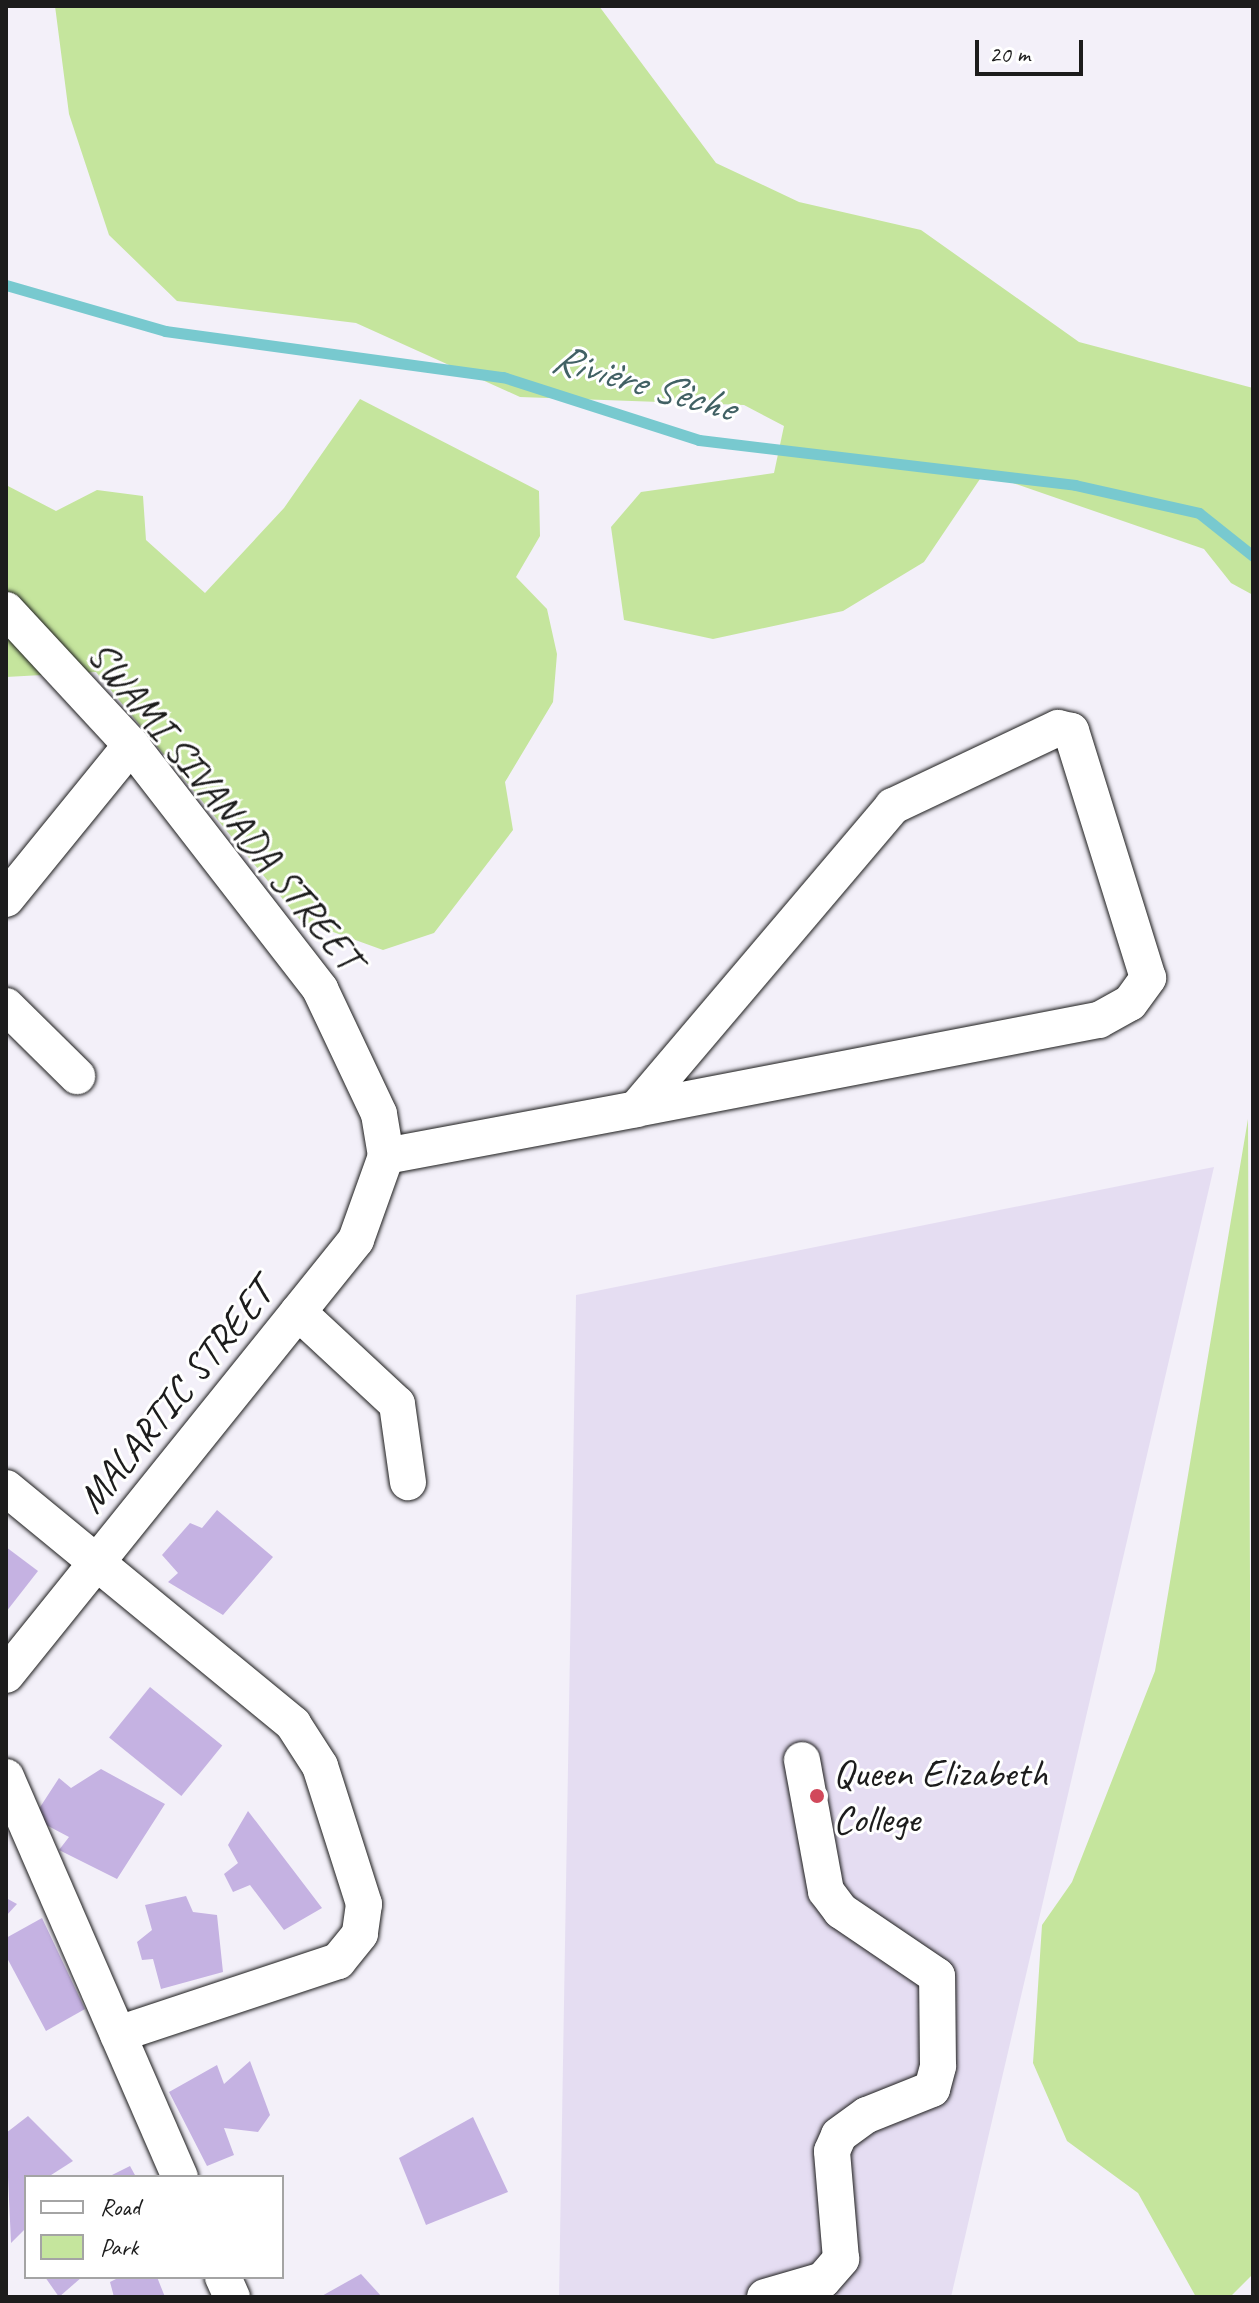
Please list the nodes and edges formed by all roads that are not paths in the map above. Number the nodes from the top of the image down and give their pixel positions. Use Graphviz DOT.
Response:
graph roads {
  1 [pos="8,614"];
  2 [pos="131,745"];
  3 [pos="6,899"];
  4 [pos="6,1006"];
  5 [pos="77,1076"];
  6 [pos="636,1109"];
  7 [pos="386,1156"];
  8 [pos="298,1312"];
  9 [pos="408,1482"];
  10 [pos="6,1488"];
  11 [pos="98,1565"];
  12 [pos="11,1660"];
  13 [pos="802,1760"];
  14 [pos="6,1777"];
  15 [pos="118,2034"];
  16 [pos="179,2175"];
  17 [pos="765,2297"];
  1 -- 2 [label="street, SWAMI SIVANADA STREET"];
  2 -- 3 [label="street"];
  2 -- 7 [label="street, SWAMI SIVANADA STREET"];
  4 -- 5 [label="street"];
  6 -- 6 [label="street"];
  6 -- 7 [label="street"];
  7 -- 8 [label="street, MALARTIC STREET"];
  8 -- 9 [label="street"];
  8 -- 11 [label="street, MALARTIC STREET"];
  10 -- 11 [label="street"];
  11 -- 12 [label="street, MALARTIC STREET"];
  11 -- 15 [label="street"];
  13 -- 17 [label="street"];
  14 -- 15 [label="street"];
  15 -- 16 [label="street"];
}
